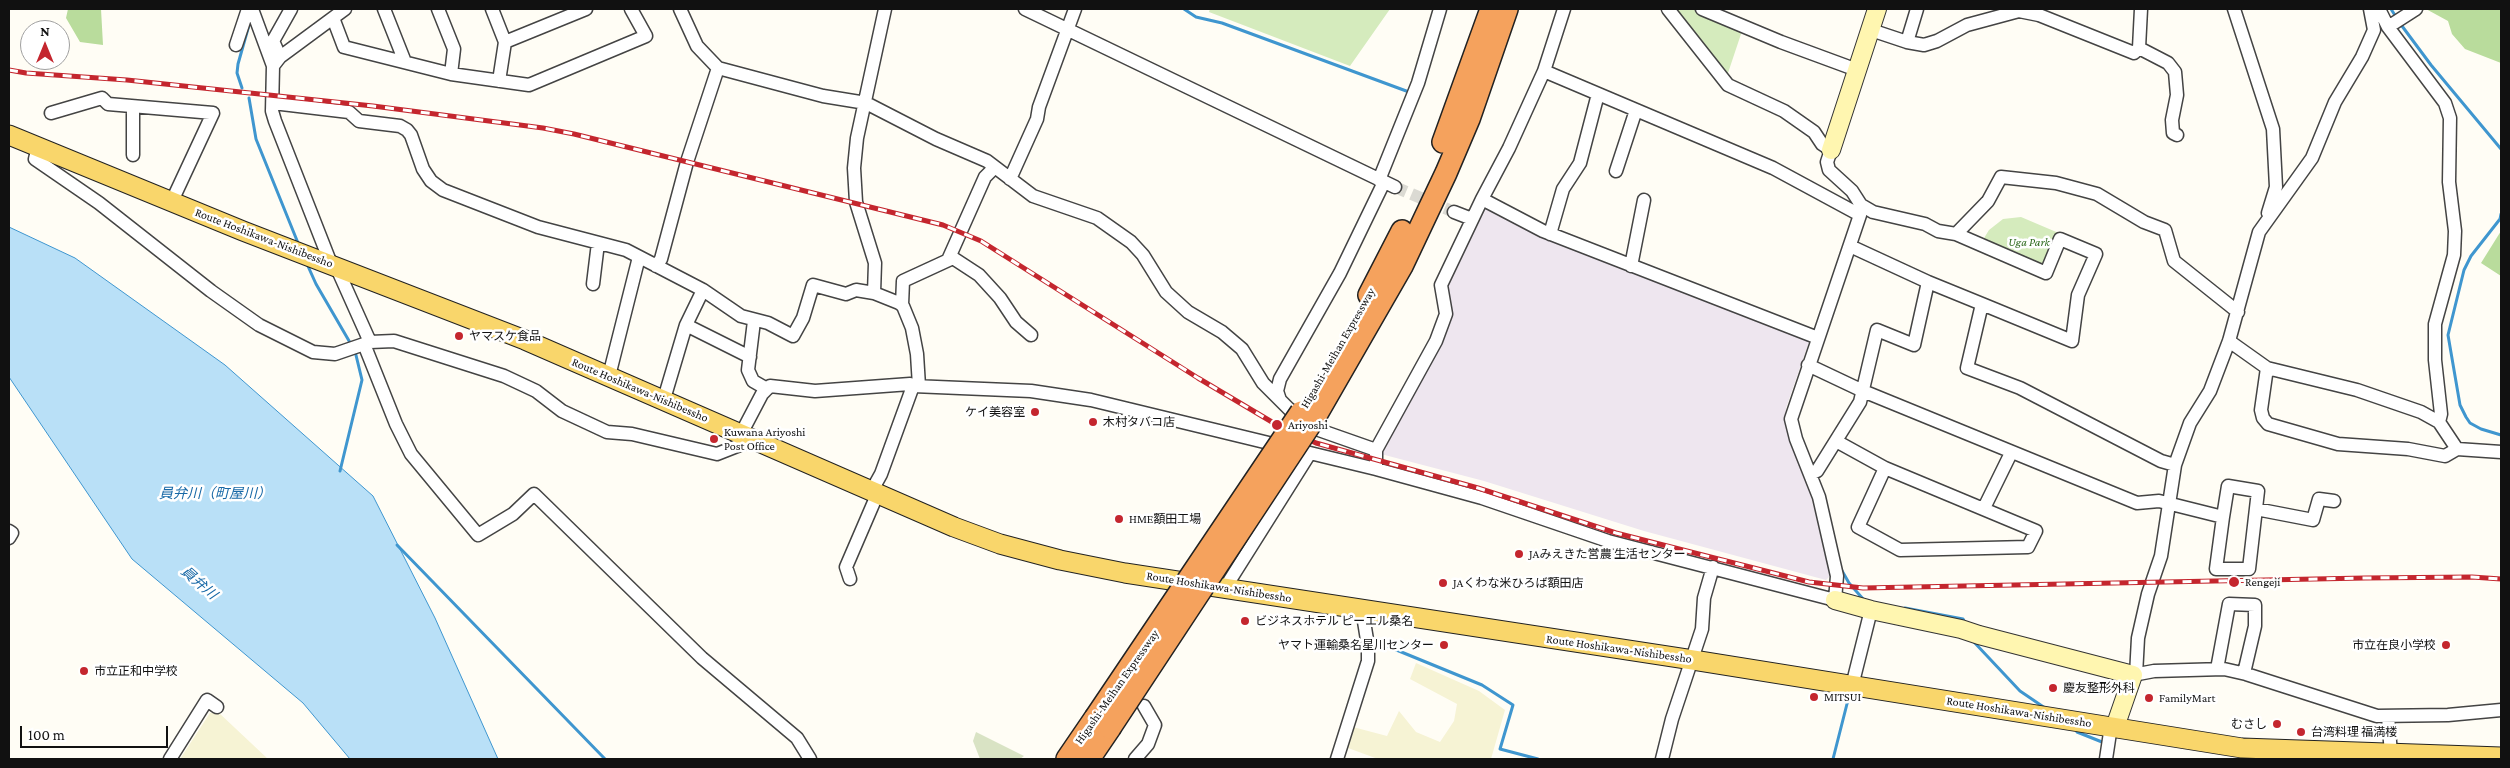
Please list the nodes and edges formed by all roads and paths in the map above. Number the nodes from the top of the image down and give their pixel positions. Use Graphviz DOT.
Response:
graph roads {
  1 [pos="291,9"];
  2 [pos="345,9"];
  3 [pos="384,9"];
  4 [pos="438,9"];
  5 [pos="492,9"];
  6 [pos="586,9"];
  7 [pos="630,9"];
  8 [pos="680,9"];
  9 [pos="885,9"];
  10 [pos="1025,9"];
  11 [pos="1075,9"];
  12 [pos="1440,9"];
  13 [pos="1479,9"];
  14 [pos="1491,9"];
  15 [pos="1508,9"];
  16 [pos="1514,9"];
  17 [pos="1564,9"];
  18 [pos="1702,9"];
  19 [pos="1877,9"];
  20 [pos="1917,9"];
  21 [pos="2141,9"];
  22 [pos="2234,9"];
  23 [pos="2370,9"];
  24 [pos="2379,9"];
  25 [pos="1670,10"];
  26 [pos="251,11"];
  27 [pos="2411,12"];
  28 [pos="333,18"];
  29 [pos="2388,27"];
  30 [pos="1067,29"];
  31 [pos="1870,30"];
  32 [pos="505,42"];
  33 [pos="1907,42"];
  34 [pos="236,45"];
  35 [pos="2139,48"];
  36 [pos="276,62"];
  37 [pos="405,62"];
  38 [pos="718,68"];
  39 [pos="1858,70"];
  40 [pos="1544,71"];
  41 [pos="451,74"];
  42 [pos="499,81"];
  43 [pos="1598,94"];
  44 [pos="273,103"];
  45 [pos="866,103"];
  46 [pos="133,106"];
  47 [pos="1636,110"];
  48 [pos="51,113"];
  49 [pos="1462,117"];
  50 [pos="2177,134"];
  51 [pos="9,136"];
  52 [pos="38,148"];
  53 [pos="1831,150"];
  54 [pos="133,155"];
  55 [pos="994,168"];
  56 [pos="1616,171"];
  57 [pos="1010,179"];
  58 [pos="1386,183"];
  59 [pos="1482,199"];
  60 [pos="1644,200"];
  61 [pos="172,201"];
  62 [pos="1860,210"];
  63 [pos="1454,212"];
  64 [pos="1472,219"];
  65 [pos="2266,220"];
  66 [pos="1550,234"];
  67 [pos="1956,234"];
  68 [pos="598,243"];
  69 [pos="1850,246"];
  70 [pos="639,257"];
  71 [pos="948,260"];
  72 [pos="333,265"];
  73 [pos="656,266"];
  74 [pos="1631,266"];
  75 [pos="1928,282"];
  76 [pos="593,284"];
  77 [pos="703,290"];
  78 [pos="874,293"];
  79 [pos="1982,304"];
  80 [pos="902,305"];
  81 [pos="2238,312"];
  82 [pos="754,321"];
  83 [pos="686,325"];
  84 [pos="1032,334"];
  85 [pos="1818,338"];
  86 [pos="2228,341"];
  87 [pos="360,345"];
  88 [pos="750,357"];
  89 [pos="1808,366"];
  90 [pos="2267,368"];
  91 [pos="608,376"];
  92 [pos="916,386"];
  93 [pos="767,389"];
  94 [pos="1863,391"];
  95 [pos="664,399"];
  96 [pos="1280,400"];
  97 [pos="2439,422"];
  98 [pos="745,436"];
  99 [pos="1836,441"];
  100 [pos="2456,448"];
  101 [pos="1376,450"];
  102 [pos="2501,452"];
  103 [pos="1310,453"];
  104 [pos="2011,453"];
  105 [pos="2174,465"];
  106 [pos="1885,468"];
  107 [pos="1376,469"];
  108 [pos="1811,474"];
  109 [pos="874,493"];
  110 [pos="2334,502"];
  111 [pos="2170,503"];
  112 [pos="1984,508"];
  113 [pos="2256,509"];
  114 [pos="2223,517"];
  115 [pos="9,531"];
  116 [pos="9,538"];
  117 [pos="1713,567"];
  118 [pos="850,579"];
  119 [pos="1225,588"];
  120 [pos="1835,600"];
  121 [pos="1362,609"];
  122 [pos="1871,610"];
  123 [pos="1693,660"];
  124 [pos="2217,669"];
  125 [pos="2244,673"];
  126 [pos="2135,675"];
  127 [pos="1852,686"];
  128 [pos="1144,706"];
  129 [pos="217,707"];
  130 [pos="2501,710"];
  131 [pos="2388,716"];
  132 [pos="1103,723"];
  133 [pos="2113,727"];
  134 [pos="2399,756"];
  135 [pos="2501,757"];
  136 [pos="170,759"];
  137 [pos="810,759"];
  138 [pos="1067,759"];
  139 [pos="1089,759"];
  140 [pos="1135,759"];
  141 [pos="1338,759"];
  142 [pos="1662,759"];
  143 [pos="2106,759"];
  1 -- 36 [label="street"];
  2 -- 28 [label="street"];
  3 -- 37 [label="street"];
  4 -- 41 [label="street"];
  5 -- 32 [label="street"];
  6 -- 32 [label="street"];
  7 -- 42 [label="street"];
  8 -- 38 [label="street"];
  9 -- 45 [label="street"];
  10 -- 30 [label="street"];
  11 -- 30 [label="street"];
  12 -- 58 [label="street"];
  13 -- 49 [label="highway"];
  14 -- 49 [label="highway, Higashi-Meihan Expressway"];
  15 -- 49 [label="highway, Higashi-Meihan Expressway"];
  16 -- 49 [label="highway"];
  17 -- 40 [label="street"];
  18 -- 39 [label="street"];
  19 -- 31 [label="street"];
  20 -- 33 [label="street"];
  21 -- 35 [label="street"];
  22 -- 65 [label="street"];
  23 -- 65 [label="street"];
  24 -- 29 [label="street"];
  25 -- 53 [label="street"];
  26 -- 34 [label="street"];
  26 -- 36 [label="street"];
  27 -- 29 [label="street"];
  28 -- 36 [label="street"];
  28 -- 37 [label="street"];
  29 -- 97 [label="street"];
  30 -- 57 [label="street"];
  30 -- 58 [label="street"];
  31 -- 33 [label="street"];
  31 -- 39 [label="street"];
  32 -- 42 [label="street"];
  33 -- 35 [label="street"];
  35 -- 50 [label="street"];
  36 -- 44 [label="street"];
  37 -- 41 [label="street"];
  38 -- 45 [label="street"];
  38 -- 73 [label="street"];
  39 -- 53 [label="street"];
  40 -- 43 [label="street"];
  40 -- 59 [label="street"];
  41 -- 42 [label="street"];
  43 -- 47 [label="street"];
  43 -- 66 [label="street"];
  44 -- 68 [label="street"];
  44 -- 72 [label="street"];
  45 -- 55 [label="street"];
  45 -- 78 [label="street"];
  46 -- 48 [label="street"];
  46 -- 54 [label="street"];
  46 -- 61 [label="street"];
  47 -- 56 [label="street"];
  47 -- 62 [label="street"];
  49 -- 132 [label="highway, Higashi-Meihan Expressway, bridge"];
  51 -- 52 [label="main road, Route Hoshikawa-Nishibessho"];
  52 -- 61 [label="main road, Route Hoshikawa-Nishibessho"];
  52 -- 87 [label="street"];
  53 -- 62 [label="street"];
  55 -- 57 [label="street"];
  55 -- 71 [label="street"];
  57 -- 96 [label="street"];
  58 -- 96 [label="street"];
  59 -- 64 [label="street"];
  59 -- 66 [label="street"];
  60 -- 74 [label="street"];
  61 -- 72 [label="main road, Route Hoshikawa-Nishibessho"];
  62 -- 67 [label="street"];
  62 -- 69 [label="street"];
  63 -- 64 [label="street"];
  64 -- 101 [label="street"];
  65 -- 81 [label="street"];
  66 -- 74 [label="street"];
  67 -- 79 [label="street"];
  67 -- 81 [label="street"];
  68 -- 70 [label="street"];
  68 -- 76 [label="street"];
  69 -- 75 [label="street"];
  69 -- 85 [label="street"];
  70 -- 73 [label="street"];
  70 -- 91 [label="street"];
  71 -- 80 [label="street"];
  71 -- 84 [label="street"];
  72 -- 87 [label="street"];
  72 -- 91 [label="main road, Route Hoshikawa-Nishibessho"];
  73 -- 77 [label="street"];
  74 -- 85 [label="street"];
  75 -- 79 [label="street"];
  75 -- 94 [label="street"];
  77 -- 82 [label="street"];
  77 -- 83 [label="street"];
  78 -- 80 [label="street"];
  78 -- 82 [label="street"];
  79 -- 105 [label="street"];
  80 -- 92 [label="street"];
  81 -- 86 [label="street"];
  82 -- 88 [label="street"];
  83 -- 88 [label="street"];
  83 -- 95 [label="street"];
  85 -- 89 [label="street"];
  86 -- 90 [label="street"];
  86 -- 105 [label="street"];
  87 -- 98 [label="street"];
  87 -- 137 [label="street"];
  88 -- 93 [label="street"];
  89 -- 94 [label="street"];
  89 -- 108 [label="street"];
  90 -- 97 [label="street"];
  90 -- 100 [label="street"];
  91 -- 95 [label="main road, Route Hoshikawa-Nishibessho"];
  92 -- 93 [label="street"];
  92 -- 103 [label="street"];
  92 -- 109 [label="street"];
  93 -- 98 [label="street"];
  94 -- 99 [label="street"];
  94 -- 104 [label="street"];
  95 -- 98 [label="main road, Route Hoshikawa-Nishibessho"];
  96 -- 101 [label="street"];
  97 -- 100 [label="street"];
  98 -- 109 [label="main road, Route Hoshikawa-Nishibessho"];
  99 -- 106 [label="street"];
  99 -- 108 [label="street"];
  100 -- 102 [label="street"];
  101 -- 107 [label="street"];
  103 -- 107 [label="street"];
  103 -- 119 [label="street"];
  104 -- 111 [label="street"];
  104 -- 112 [label="street"];
  105 -- 111 [label="street"];
  106 -- 112 [label="street"];
  106 -- 112 [label="street"];
  107 -- 117 [label="street"];
  108 -- 120 [label="street"];
  109 -- 118 [label="street"];
  109 -- 119 [label="main road, Route Hoshikawa-Nishibessho"];
  110 -- 113 [label="street"];
  111 -- 114 [label="street"];
  111 -- 126 [label="street"];
  113 -- 114 [label="street"];
  113 -- 114 [label="street"];
  115 -- 116 [label="street"];
  117 -- 120 [label="street"];
  117 -- 123 [label="street"];
  119 -- 121 [label="main road, Route Hoshikawa-Nishibessho"];
  120 -- 122 [label="street"];
  121 -- 123 [label="main road, Route Hoshikawa-Nishibessho"];
  121 -- 141 [label="street"];
  122 -- 126 [label="street"];
  122 -- 127 [label="street"];
  123 -- 127 [label="main road, Route Hoshikawa-Nishibessho"];
  123 -- 142 [label="street"];
  124 -- 125 [label="street"];
  124 -- 125 [label="street"];
  124 -- 126 [label="street"];
  125 -- 131 [label="street"];
  126 -- 133 [label="street"];
  127 -- 133 [label="main road, Route Hoshikawa-Nishibessho"];
  128 -- 140 [label="street"];
  129 -- 136 [label="street"];
  130 -- 131 [label="street"];
  131 -- 134 [label="street"];
  132 -- 138 [label="highway, Higashi-Meihan Expressway"];
  132 -- 139 [label="highway, Higashi-Meihan Expressway"];
  133 -- 134 [label="main road, Route Hoshikawa-Nishibessho"];
  133 -- 143 [label="street"];
  134 -- 135 [label="main road, Route Hoshikawa-Nishibessho"];
}
